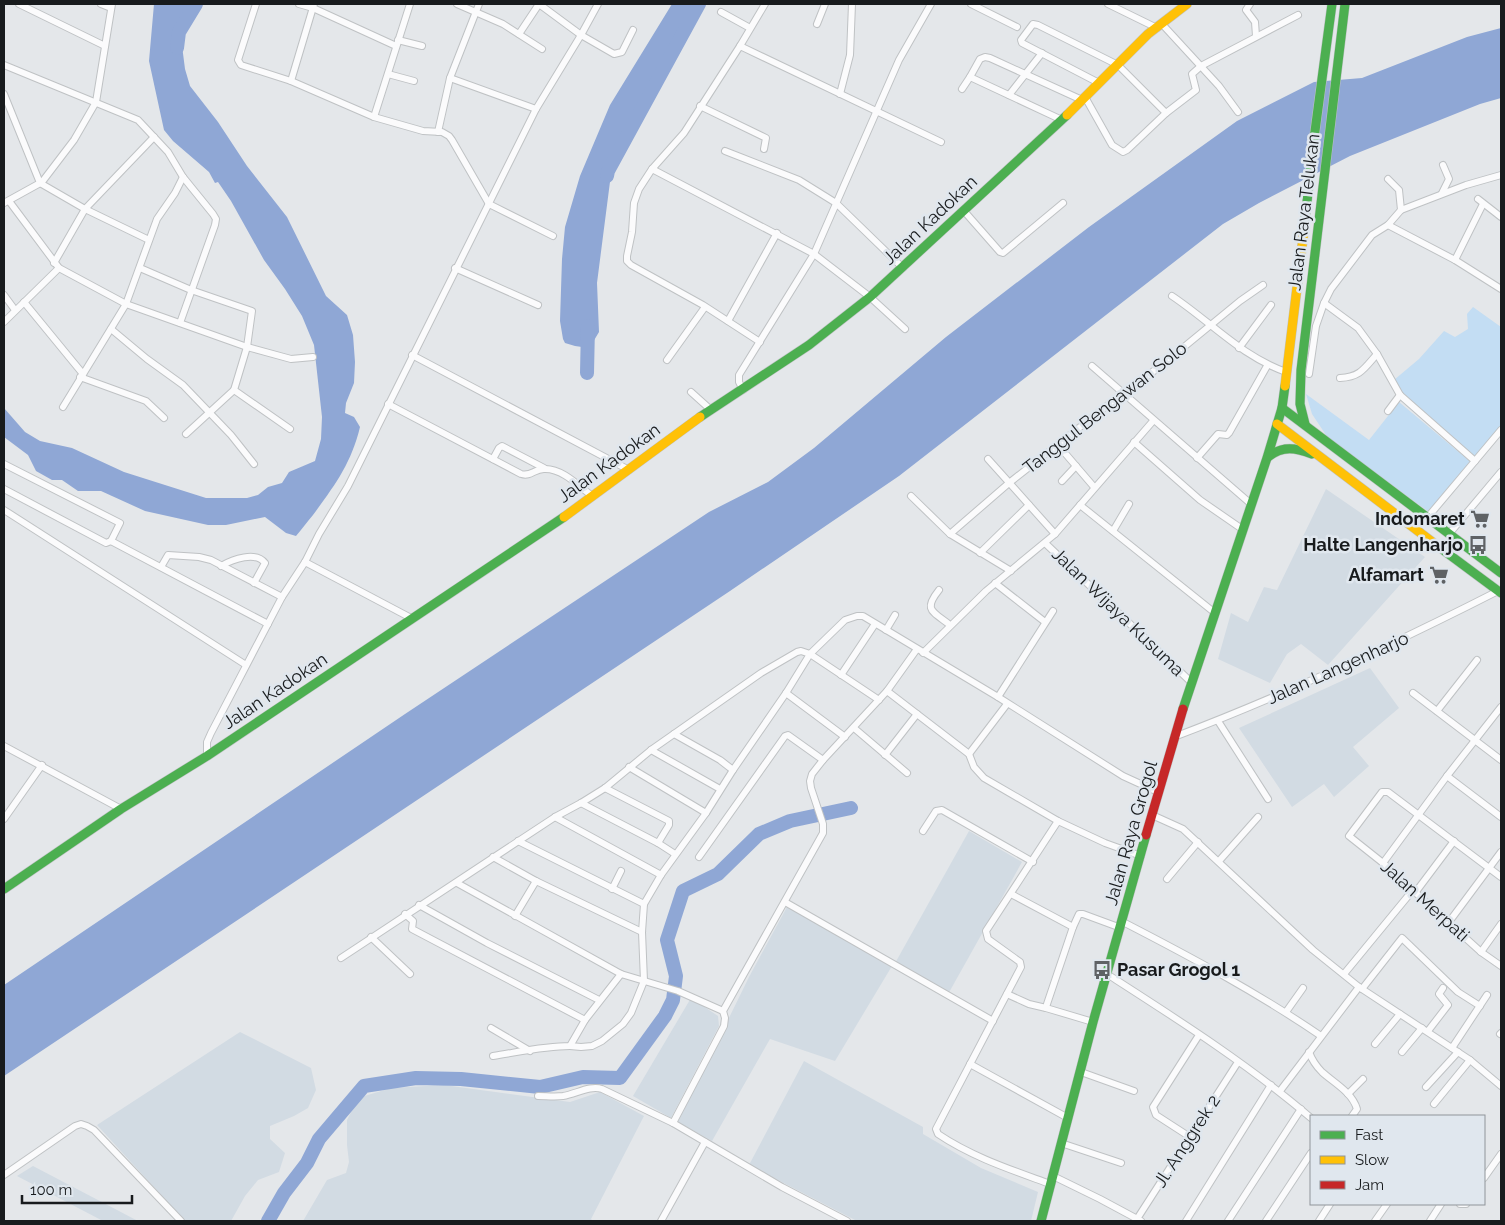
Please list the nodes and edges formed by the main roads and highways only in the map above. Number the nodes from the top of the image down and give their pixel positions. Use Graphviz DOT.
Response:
graph roads {
  1 [pos="1188,4"];
  2 [pos="1332,4"];
  3 [pos="1345,4"];
  4 [pos="1282,408"];
  5 [pos="1278,424"];
  6 [pos="1306,424"];
  7 [pos="1267,458"];
  8 [pos="1322,458"];
  9 [pos="1419,512"];
  10 [pos="1430,520"];
  11 [pos="1410,524"];
  12 [pos="1425,535"];
  13 [pos="1501,573"];
  14 [pos="1499,592"];
  15 [pos="4,889"];
  16 [pos="1041,1221"];
  1 -- 15 [label="main road, Jalan Kadokan"];
  2 -- 4 [label="main road, Jalan Raya Telukan"];
  3 -- 6 [label="main road, Jalan Raya Telukan"];
  4 -- 5 [label="main road, Jalan Raya Telukan"];
  4 -- 6 [label="main road"];
  5 -- 7 [label="main road, Jalan Raya Grogol"];
  5 -- 8 [label="main road"];
  6 -- 9 [label="main road"];
  7 -- 8 [label="main road"];
  7 -- 16 [label="main road, Jalan Raya Grogol"];
  8 -- 11 [label="main road"];
  9 -- 10 [label="main road"];
  9 -- 11 [label="main road"];
  10 -- 12 [label="main road"];
  10 -- 13 [label="main road"];
  11 -- 12 [label="main road"];
  12 -- 14 [label="main road"];
}
